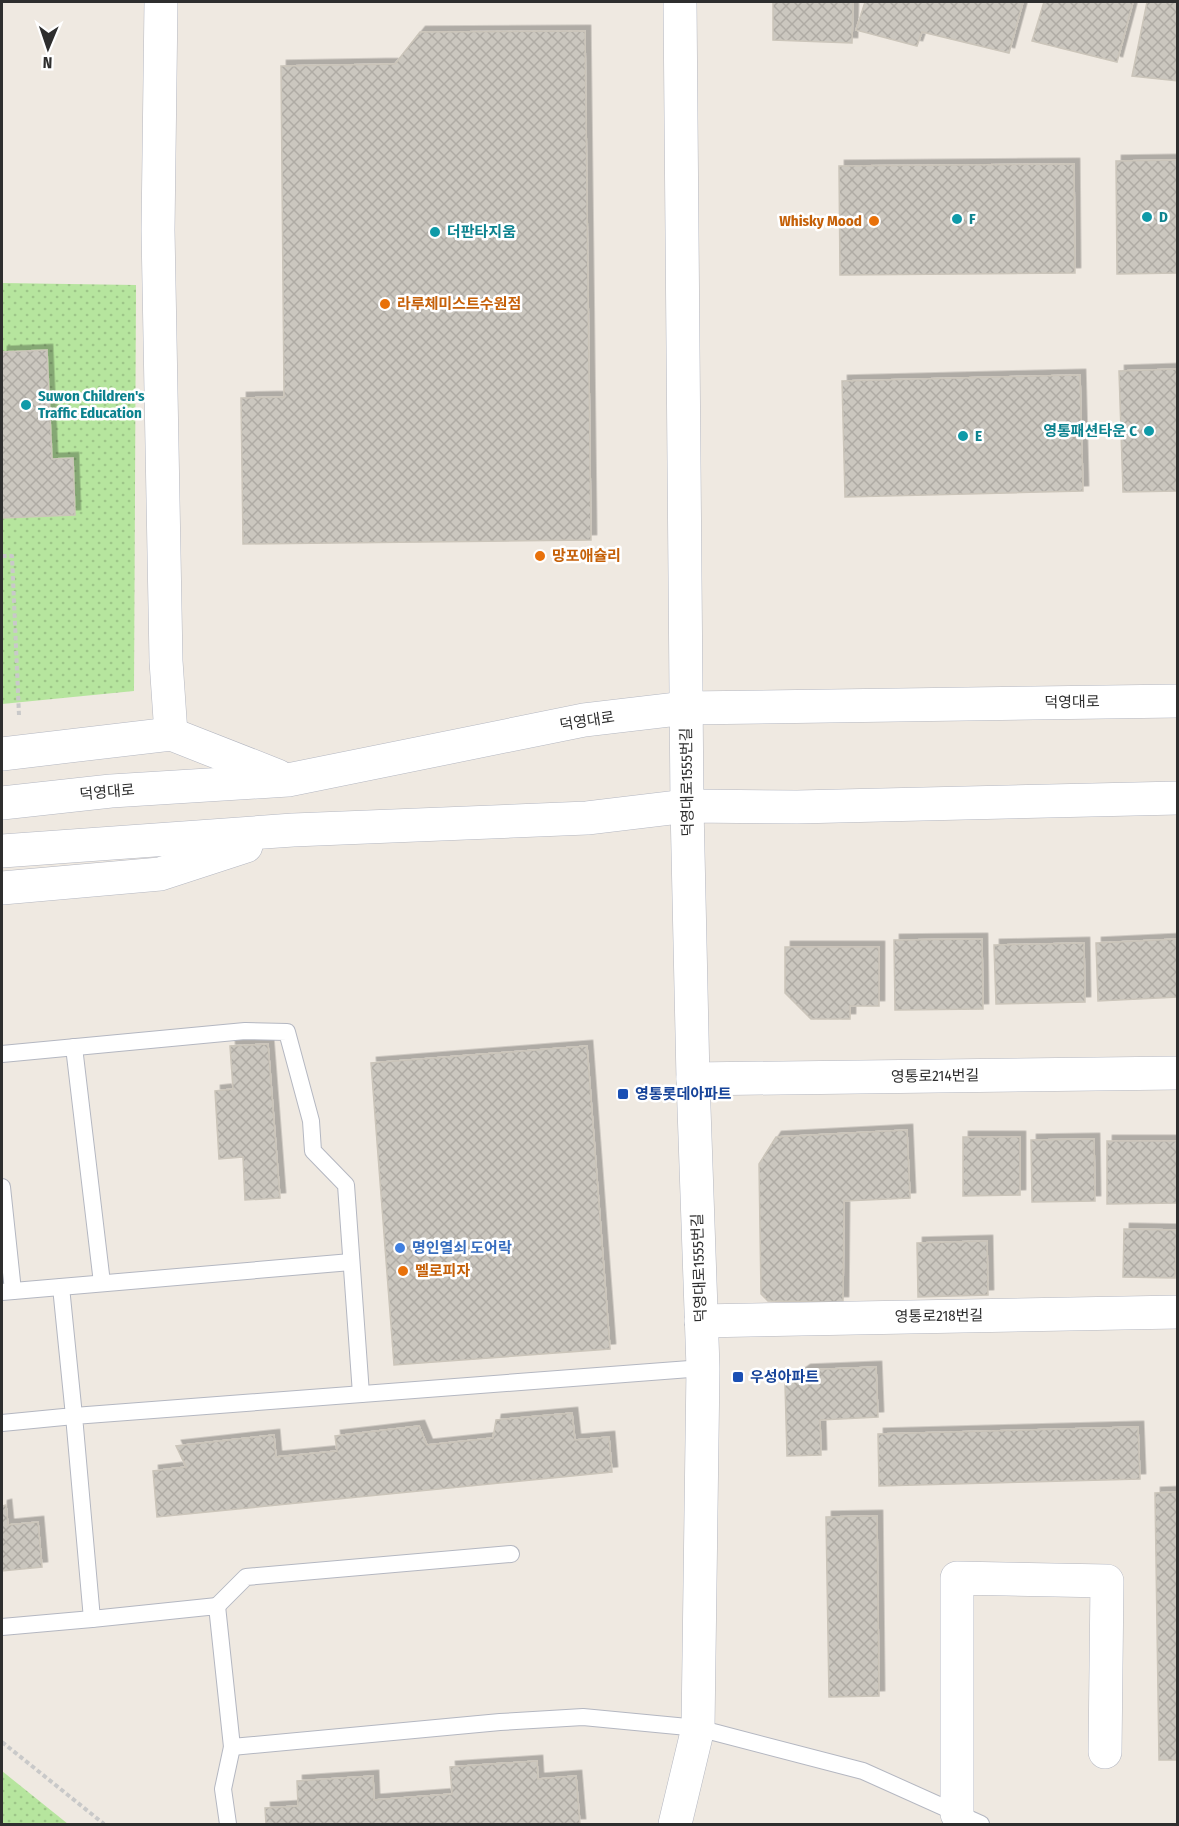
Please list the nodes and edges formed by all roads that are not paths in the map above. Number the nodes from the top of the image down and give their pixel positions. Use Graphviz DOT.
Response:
graph roads {
  1 [pos="161,2"];
  2 [pos="680,2"];
  3 [pos="1178,701"];
  4 [pos="686,708"];
  5 [pos="171,734"];
  6 [pos="2,754"];
  7 [pos="288,780"];
  8 [pos="1178,798"];
  9 [pos="2,803"];
  10 [pos="687,806"];
  11 [pos="293,830"];
  12 [pos="2,850"];
  13 [pos="2,888"];
  14 [pos="74,1047"];
  15 [pos="2,1054"];
  16 [pos="1178,1073"];
  17 [pos="693,1079"];
  18 [pos="2,1187"];
  19 [pos="351,1263"];
  20 [pos="102,1283"];
  21 [pos="62,1287"];
  22 [pos="7,1291"];
  23 [pos="1178,1312"];
  24 [pos="701,1321"];
  25 [pos="703,1368"];
  26 [pos="361,1394"];
  27 [pos="74,1416"];
  28 [pos="2,1423"];
  29 [pos="511,1554"];
  30 [pos="217,1606"];
  31 [pos="92,1618"];
  32 [pos="2,1627"];
  33 [pos="698,1728"];
  34 [pos="232,1747"];
  35 [pos="1105,1752"];
  36 [pos="969,1819"];
  37 [pos="228,1824"];
  38 [pos="675,1824"];
  1 -- 5 [label="street"];
  2 -- 4 [label="street, 덕영대로1555번길"];
  3 -- 4 [label="street, 덕영대로"];
  4 -- 7 [label="street, 덕영대로"];
  4 -- 10 [label="street, 덕영대로1555번길"];
  5 -- 6 [label="street"];
  5 -- 7 [label="street"];
  7 -- 9 [label="street, 덕영대로"];
  8 -- 10 [label="street"];
  10 -- 11 [label="street"];
  10 -- 17 [label="street, 덕영대로1555번길"];
  11 -- 12 [label="street"];
  11 -- 13 [label="street"];
  14 -- 15 [label="lane"];
  14 -- 19 [label="lane"];
  14 -- 20 [label="lane"];
  16 -- 17 [label="street, 영통로214번길"];
  17 -- 24 [label="street, 덕영대로1555번길"];
  18 -- 22 [label="lane"];
  19 -- 20 [label="lane"];
  19 -- 26 [label="lane"];
  20 -- 21 [label="lane"];
  21 -- 22 [label="lane"];
  21 -- 27 [label="lane"];
  23 -- 24 [label="street, 영통로218번길"];
  24 -- 25 [label="street, 덕영대로1555번길"];
  25 -- 26 [label="lane"];
  25 -- 33 [label="street, 덕영대로1555번길"];
  26 -- 27 [label="lane"];
  27 -- 28 [label="lane"];
  27 -- 31 [label="lane"];
  29 -- 30 [label="lane"];
  30 -- 31 [label="lane"];
  30 -- 34 [label="lane"];
  31 -- 32 [label="lane"];
  33 -- 34 [label="lane"];
  33 -- 36 [label="lane"];
  33 -- 38 [label="street, 덕영대로1555번길"];
  34 -- 37 [label="lane"];
  35 -- 36 [label="street"];
}
